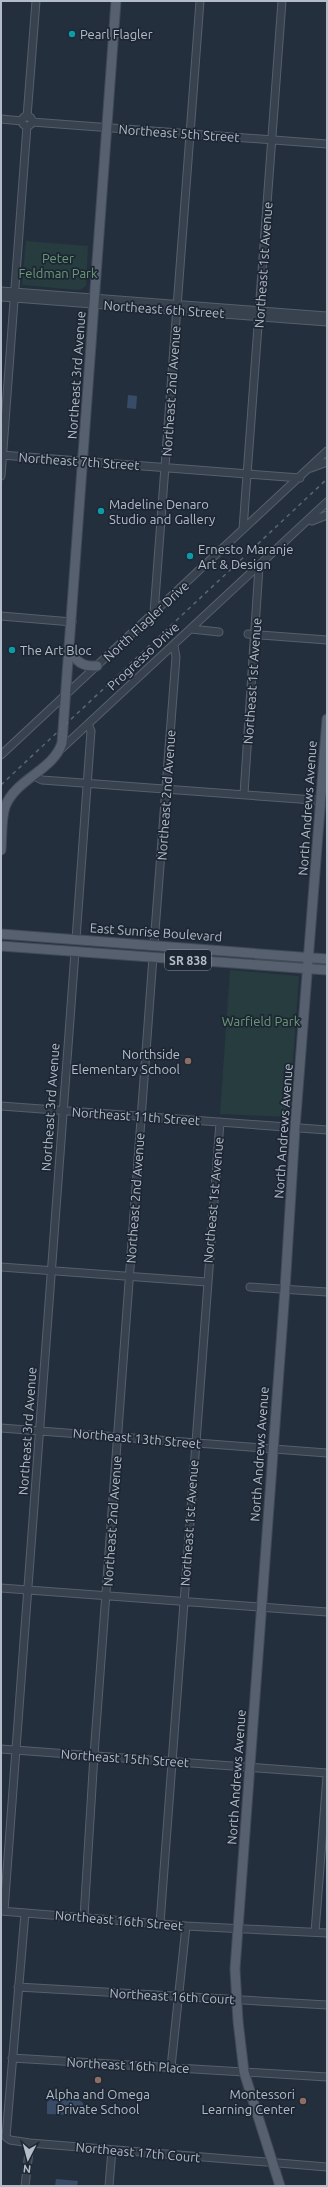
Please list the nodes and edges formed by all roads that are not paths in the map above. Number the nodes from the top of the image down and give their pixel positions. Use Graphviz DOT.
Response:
graph roads {
  1 [pos="36,1"];
  2 [pos="116,1"];
  3 [pos="200,1"];
  4 [pos="282,1"];
  5 [pos="1,119"];
  6 [pos="27,121"];
  7 [pos="108,127"];
  8 [pos="190,134"];
  9 [pos="272,140"];
  10 [pos="327,144"];
  11 [pos="1,291"];
  12 [pos="14,295"];
  13 [pos="1,297"];
  14 [pos="94,301"];
  15 [pos="177,307"];
  16 [pos="259,313"];
  17 [pos="327,316"];
  18 [pos="327,322"];
  19 [pos="327,451"];
  20 [pos="2,455"];
  21 [pos="83,461"];
  22 [pos="327,462"];
  23 [pos="165,467"];
  24 [pos="307,470"];
  25 [pos="247,473"];
  26 [pos="1,476"];
  27 [pos="300,478"];
  28 [pos="327,502"];
  29 [pos="327,514"];
  30 [pos="306,524"];
  31 [pos="243,528"];
  32 [pos="259,567"];
  33 [pos="154,613"];
  34 [pos="1,616"];
  35 [pos="72,622"];
  36 [pos="190,629"];
  37 [pos="219,632"];
  38 [pos="251,634"];
  39 [pos="327,640"];
  40 [pos="174,646"];
  41 [pos="70,649"];
  42 [pos="97,666"];
  43 [pos="66,695"];
  44 [pos="327,719"];
  45 [pos="88,724"];
  46 [pos="60,750"];
  47 [pos="1,755"];
  48 [pos="34,776"];
  49 [pos="88,783"];
  50 [pos="167,788"];
  51 [pos="244,794"];
  52 [pos="324,801"];
  53 [pos="1,850"];
  54 [pos="1,934"];
  55 [pos="76,939"];
  56 [pos="154,944"];
  57 [pos="1,946"];
  58 [pos="173,946"];
  59 [pos="75,952"];
  60 [pos="136,956"];
  61 [pos="153,958"];
  62 [pos="309,958"];
  63 [pos="327,958"];
  64 [pos="308,969"];
  65 [pos="327,970"];
  66 [pos="1,1106"];
  67 [pos="63,1110"];
  68 [pos="142,1116"];
  69 [pos="220,1122"];
  70 [pos="295,1128"];
  71 [pos="327,1130"];
  72 [pos="1,1267"];
  73 [pos="52,1271"];
  74 [pos="129,1277"];
  75 [pos="207,1282"];
  76 [pos="250,1287"];
  77 [pos="285,1289"];
  78 [pos="327,1292"];
  79 [pos="1,1428"];
  80 [pos="40,1430"];
  81 [pos="118,1437"];
  82 [pos="195,1443"];
  83 [pos="273,1449"];
  84 [pos="327,1453"];
  85 [pos="1,1588"];
  86 [pos="28,1590"];
  87 [pos="106,1597"];
  88 [pos="183,1602"];
  89 [pos="261,1607"];
  90 [pos="327,1612"];
  91 [pos="1,1749"];
  92 [pos="17,1750"];
  93 [pos="94,1755"];
  94 [pos="171,1761"];
  95 [pos="250,1767"];
  96 [pos="327,1774"];
  97 [pos="3,1911"];
  98 [pos="25,1913"];
  99 [pos="84,1917"];
  100 [pos="160,1923"];
  101 [pos="186,1926"];
  102 [pos="237,1929"];
  103 [pos="315,1932"];
  104 [pos="327,1933"];
  105 [pos="18,1987"];
  106 [pos="178,1996"];
  107 [pos="236,2000"];
  108 [pos="327,2005"];
  109 [pos="12,2058"];
  110 [pos="171,2067"];
  111 [pos="244,2072"];
  112 [pos="327,2077"];
  113 [pos="30,2143"];
  114 [pos="112,2150"];
  115 [pos="272,2163"];
  116 [pos="327,2167"];
  117 [pos="25,2186"];
  118 [pos="109,2186"];
  119 [pos="280,2186"];
  1 -- 6 [label="street"];
  2 -- 7 [label="main road, Northeast 3rd Avenue"];
  3 -- 8 [label="street, Northeast 2nd Avenue"];
  4 -- 9 [label="street, Northeast 1st Avenue"];
  5 -- 6 [label="street, Northeast 5th Street"];
  6 -- 7 [label="street, Northeast 5th Street"];
  6 -- 12 [label="street"];
  7 -- 8 [label="street, Northeast 5th Street"];
  7 -- 14 [label="main road, Northeast 3rd Avenue"];
  8 -- 9 [label="street, Northeast 5th Street"];
  8 -- 15 [label="street, Northeast 2nd Avenue"];
  9 -- 10 [label="street, Northeast 5th Street"];
  9 -- 16 [label="street, Northeast 1st Avenue"];
  11 -- 12 [label="street, Northeast 6th Street"];
  12 -- 13 [label="street, Northeast 6th Street"];
  12 -- 14 [label="street, Northeast 6th Street"];
  12 -- 20 [label="street"];
  14 -- 15 [label="street, Northeast 6th Street"];
  14 -- 21 [label="main road, Northeast 3rd Avenue"];
  15 -- 16 [label="street, Northeast 6th Street"];
  15 -- 23 [label="street, Northeast 2nd Avenue"];
  16 -- 17 [label="street, Northeast 6th Street"];
  16 -- 18 [label="street, Northeast 6th Street"];
  16 -- 25 [label="street, Northeast 1st Avenue"];
  19 -- 24 [label="street, North Flagler Drive"];
  20 -- 21 [label="street, Northeast 7th Street"];
  20 -- 26 [label="street"];
  21 -- 23 [label="street, Northeast 7th Street"];
  21 -- 35 [label="main road, Northeast 3rd Avenue"];
  22 -- 24 [label="street, North Flagler Drive"];
  23 -- 25 [label="street, Northeast 7th Street"];
  23 -- 33 [label="street, Northeast 2nd Avenue"];
  24 -- 27 [label="street, North Flagler Drive"];
  25 -- 27 [label="street, Northeast 7th Street"];
  25 -- 31 [label="street, Northeast 1st Avenue"];
  27 -- 31 [label="street, North Flagler Drive"];
  28 -- 30 [label="street, Progresso Drive"];
  29 -- 30 [label="street, Progresso Drive"];
  30 -- 32 [label="street, Progresso Drive"];
  31 -- 33 [label="street, North Flagler Drive"];
  32 -- 36 [label="street, Progresso Drive"];
  32 -- 38 [label="street, Northeast 1st Avenue"];
  33 -- 42 [label="street, North Flagler Drive"];
  34 -- 35 [label="street"];
  35 -- 41 [label="main road, Northeast 3rd Avenue"];
  36 -- 37 [label="street"];
  36 -- 40 [label="street, Progresso Drive"];
  38 -- 39 [label="street"];
  38 -- 51 [label="street, Northeast 1st Avenue"];
  40 -- 45 [label="street, Progresso Drive"];
  40 -- 50 [label="street, Northeast 2nd Avenue"];
  41 -- 42 [label="main road"];
  41 -- 43 [label="main road, Northeast 3rd Avenue"];
  42 -- 43 [label="street, North Flagler Drive"];
  43 -- 46 [label="main road, Northeast 3rd Avenue"];
  43 -- 47 [label="street, North Flagler Drive"];
  44 -- 52 [label="main road, North Andrews Avenue"];
  45 -- 46 [label="street, Progresso Drive"];
  45 -- 49 [label="street"];
  46 -- 48 [label="main road, Progresso Drive"];
  48 -- 49 [label="street"];
  48 -- 53 [label="main road, Progresso Drive"];
  49 -- 50 [label="street"];
  49 -- 55 [label="street"];
  50 -- 51 [label="street"];
  50 -- 56 [label="street, Northeast 2nd Avenue"];
  51 -- 52 [label="street"];
  52 -- 62 [label="main road, North Andrews Avenue"];
  54 -- 55 [label="main road, East Sunrise Boulevard / SR 838"];
  55 -- 56 [label="main road, East Sunrise Boulevard / SR 838"];
  56 -- 58 [label="main road, East Sunrise Boulevard / SR 838"];
  56 -- 60 [label="main road"];
  57 -- 59 [label="main road, East Sunrise Boulevard / SR 838"];
  58 -- 61 [label="main road"];
  58 -- 62 [label="main road, East Sunrise Boulevard / SR 838"];
  59 -- 60 [label="main road, East Sunrise Boulevard / SR 838"];
  59 -- 67 [label="street, Northeast 3rd Avenue"];
  60 -- 61 [label="main road, East Sunrise Boulevard / SR 838"];
  61 -- 64 [label="main road, East Sunrise Boulevard / SR 838"];
  61 -- 68 [label="street, Northeast 2nd Avenue"];
  62 -- 63 [label="main road, SR 838"];
  62 -- 64 [label="main road, North Andrews Avenue"];
  64 -- 65 [label="main road, SR 838"];
  64 -- 70 [label="main road, North Andrews Avenue"];
  66 -- 67 [label="street, Northeast 11th Street"];
  67 -- 68 [label="street, Northeast 11th Street"];
  67 -- 73 [label="street, Northeast 3rd Avenue"];
  68 -- 69 [label="street, Northeast 11th Street"];
  68 -- 74 [label="street, Northeast 2nd Avenue"];
  69 -- 70 [label="street, Northeast 11th Street"];
  69 -- 75 [label="street, Northeast 1st Avenue"];
  70 -- 71 [label="street, Northeast 11th Street"];
  70 -- 77 [label="main road, North Andrews Avenue"];
  72 -- 73 [label="street"];
  73 -- 74 [label="street"];
  73 -- 80 [label="street, Northeast 3rd Avenue"];
  74 -- 75 [label="street"];
  74 -- 81 [label="street, Northeast 2nd Avenue"];
  75 -- 82 [label="street, Northeast 1st Avenue"];
  76 -- 77 [label="street"];
  77 -- 78 [label="street"];
  77 -- 83 [label="main road, North Andrews Avenue"];
  79 -- 80 [label="street, Northeast 13th Street"];
  80 -- 81 [label="street, Northeast 13th Street"];
  80 -- 86 [label="street, Northeast 3rd Avenue"];
  81 -- 82 [label="street, Northeast 13th Street"];
  81 -- 87 [label="street, Northeast 2nd Avenue"];
  82 -- 83 [label="street, Northeast 13th Street"];
  82 -- 88 [label="street, Northeast 1st Avenue"];
  83 -- 84 [label="street, Northeast 13th Street"];
  83 -- 89 [label="main road, North Andrews Avenue"];
  85 -- 86 [label="street"];
  86 -- 87 [label="street"];
  86 -- 92 [label="street, Northeast 3rd Avenue"];
  87 -- 88 [label="street"];
  87 -- 93 [label="street, Northeast 2nd Avenue"];
  88 -- 89 [label="street"];
  88 -- 94 [label="street, Northeast 1st Avenue"];
  89 -- 90 [label="street"];
  89 -- 95 [label="main road, North Andrews Avenue"];
  91 -- 92 [label="street, Northeast 15th Street"];
  92 -- 93 [label="street, Northeast 15th Street"];
  92 -- 97 [label="street, Northeast 3rd Avenue"];
  93 -- 94 [label="street, Northeast 15th Street"];
  93 -- 99 [label="street, Northeast 2nd Avenue"];
  94 -- 95 [label="street, Northeast 15th Street"];
  94 -- 100 [label="street, Northeast 1st Avenue"];
  95 -- 96 [label="street, Northeast 15th Street"];
  95 -- 102 [label="main road, North Andrews Avenue"];
  96 -- 103 [label="street"];
  97 -- 98 [label="street, Northeast 16th Street"];
  98 -- 99 [label="street, Northeast 16th Street"];
  98 -- 105 [label="street"];
  99 -- 100 [label="street, Northeast 16th Street"];
  100 -- 101 [label="street, Northeast 16th Street"];
  101 -- 102 [label="street, Northeast 16th Street"];
  101 -- 106 [label="street"];
  102 -- 103 [label="street, Northeast 16th Street"];
  102 -- 107 [label="main road, North Andrews Avenue"];
  103 -- 104 [label="street, Northeast 16th Street"];
  105 -- 106 [label="street, Northeast 16th Court"];
  105 -- 109 [label="street"];
  106 -- 107 [label="street, Northeast 16th Court"];
  106 -- 110 [label="street"];
  107 -- 108 [label="street, Northeast 16th Court"];
  107 -- 111 [label="main road, North Andrews Avenue"];
  109 -- 110 [label="street, Northeast 16th Place"];
  109 -- 113 [label="street, Northeast 17th Court"];
  110 -- 111 [label="street, Northeast 16th Place"];
  111 -- 112 [label="street, Northeast 16th Place"];
  111 -- 115 [label="main road, North Andrews Avenue"];
  113 -- 114 [label="street, Northeast 17th Court"];
  113 -- 117 [label="street"];
  114 -- 115 [label="street, Northeast 17th Court"];
  114 -- 118 [label="street"];
  115 -- 116 [label="street, Northeast 17th Court"];
  115 -- 119 [label="main road, North Andrews Avenue"];
}
